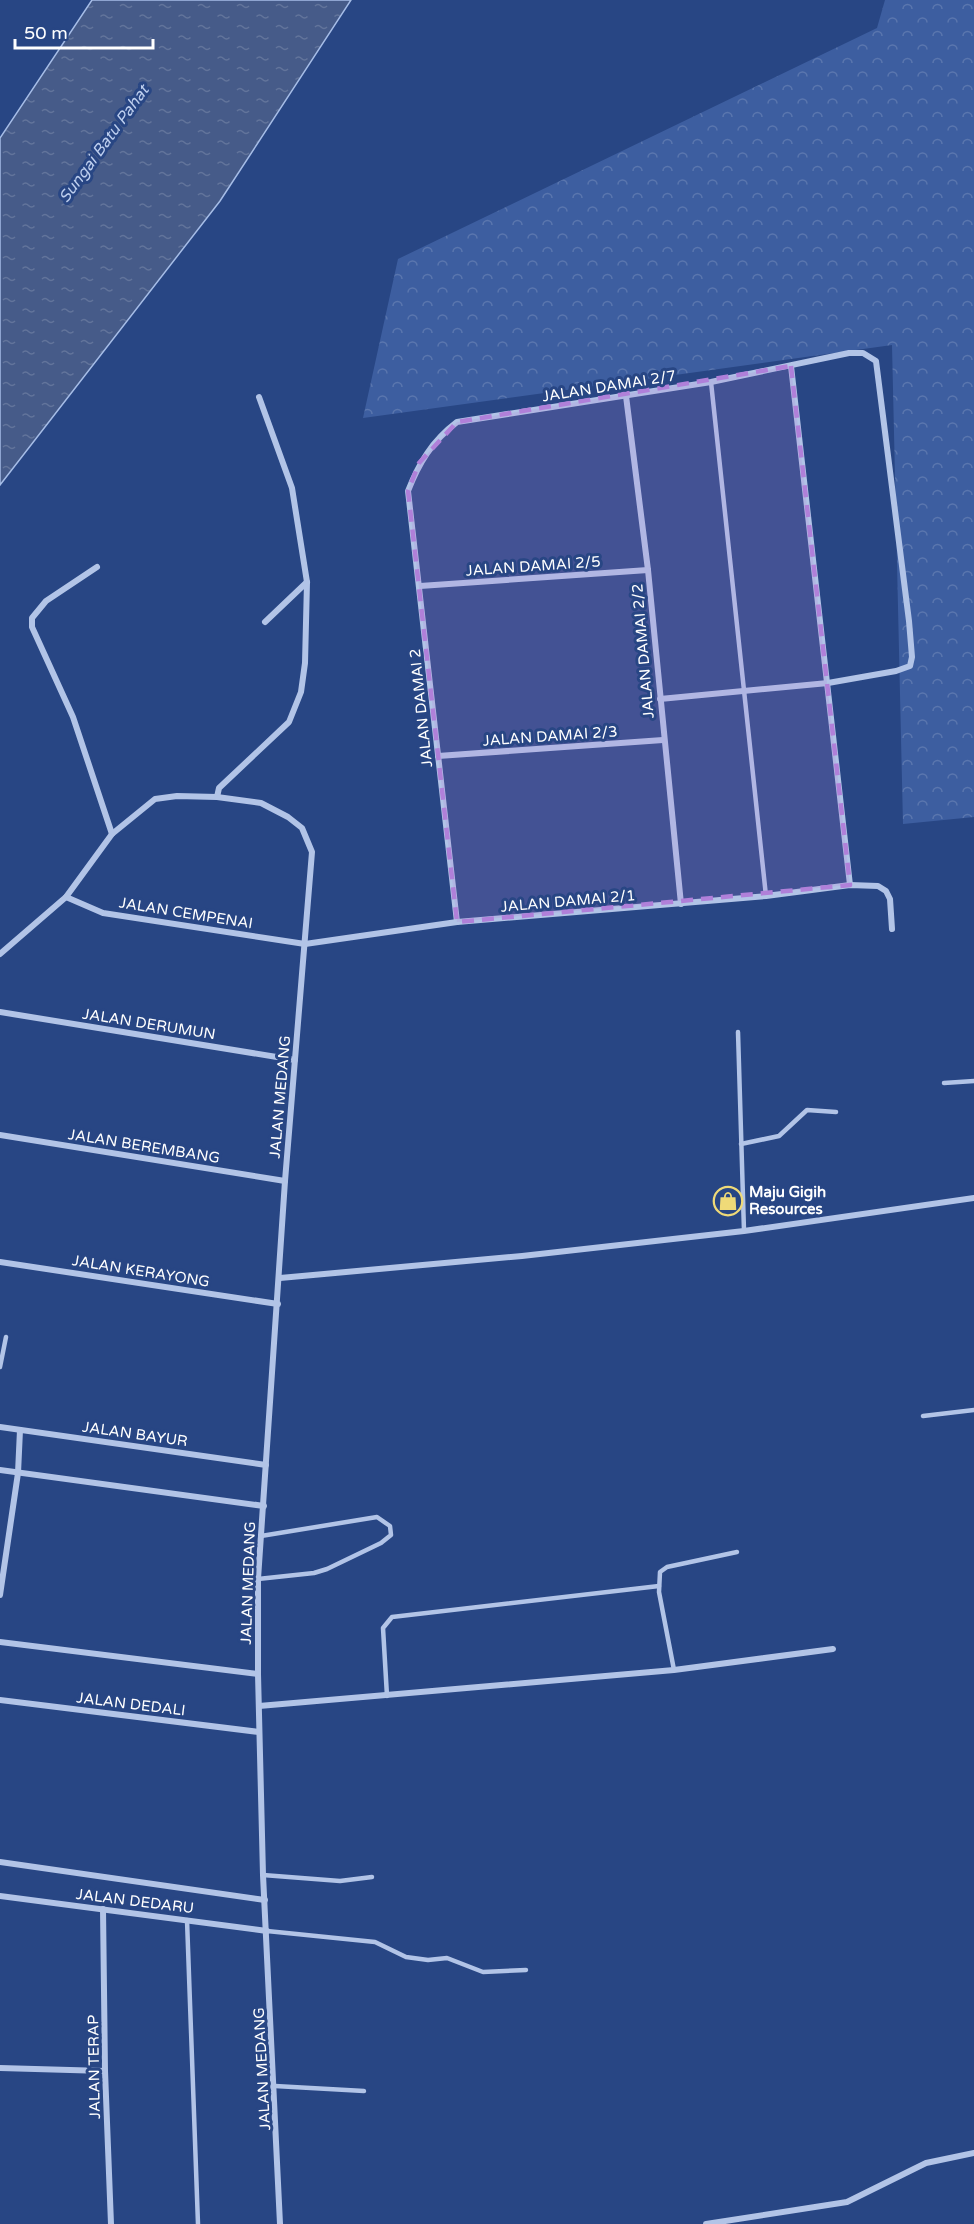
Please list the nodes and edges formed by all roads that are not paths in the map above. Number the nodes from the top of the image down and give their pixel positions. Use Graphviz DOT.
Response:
graph roads {
  1 [pos="791,366"];
  2 [pos="711,382"];
  3 [pos="626,396"];
  4 [pos="259,397"];
  5 [pos="408,491"];
  6 [pos="97,567"];
  7 [pos="648,570"];
  8 [pos="307,582"];
  9 [pos="420,586"];
  10 [pos="265,622"];
  11 [pos="828,682"];
  12 [pos="745,692"];
  13 [pos="660,699"];
  14 [pos="663,740"];
  15 [pos="438,756"];
  16 [pos="218,797"];
  17 [pos="112,834"];
  18 [pos="850,885"];
  19 [pos="766,896"];
  20 [pos="66,897"];
  21 [pos="681,903"];
  22 [pos="457,922"];
  23 [pos="892,929"];
  24 [pos="305,944"];
  25 [pos="0,954"];
  26 [pos="0,1012"];
  27 [pos="738,1032"];
  28 [pos="295,1060"];
  29 [pos="974,1081"];
  30 [pos="944,1083"];
  31 [pos="836,1112"];
  32 [pos="0,1135"];
  33 [pos="741,1144"];
  34 [pos="285,1181"];
  35 [pos="974,1198"];
  36 [pos="744,1231"];
  37 [pos="0,1262"];
  38 [pos="280,1278"];
  39 [pos="278,1304"];
  40 [pos="6,1337"];
  41 [pos="0,1367"];
  42 [pos="974,1410"];
  43 [pos="923,1416"];
  44 [pos="0,1427"];
  45 [pos="21,1430"];
  46 [pos="266,1465"];
  47 [pos="0,1470"];
  48 [pos="18,1473"];
  49 [pos="264,1506"];
  50 [pos="261,1536"];
  51 [pos="737,1552"];
  52 [pos="258,1579"];
  53 [pos="659,1586"];
  54 [pos="0,1595"];
  55 [pos="0,1642"];
  56 [pos="832,1650"];
  57 [pos="674,1670"];
  58 [pos="258,1674"];
  59 [pos="387,1696"];
  60 [pos="0,1700"];
  61 [pos="259,1706"];
  62 [pos="259,1732"];
  63 [pos="0,1862"];
  64 [pos="263,1875"];
  65 [pos="372,1877"];
  66 [pos="0,1896"];
  67 [pos="265,1900"];
  68 [pos="103,1909"];
  69 [pos="187,1920"];
  70 [pos="267,1931"];
  71 [pos="526,1970"];
  72 [pos="0,2068"];
  73 [pos="105,2071"];
  74 [pos="275,2086"];
  75 [pos="364,2091"];
  76 [pos="974,2153"];
  77 [pos="111,2224"];
  78 [pos="198,2224"];
  79 [pos="280,2224"];
  80 [pos="706,2224"];
  1 -- 2 [label="street, JALAN DAMAI 2/7"];
  1 -- 11 [label="street"];
  1 -- 11 [label="street, JALAN DAMAI 2/7"];
  2 -- 3 [label="street, JALAN DAMAI 2/7"];
  2 -- 12 [label="lane"];
  3 -- 5 [label="street, JALAN DAMAI 2/7"];
  3 -- 7 [label="street, JALAN DAMAI 2/2"];
  4 -- 8 [label="street"];
  5 -- 9 [label="street, JALAN DAMAI 2"];
  6 -- 17 [label="street"];
  7 -- 9 [label="street, JALAN DAMAI 2/5"];
  7 -- 13 [label="street, JALAN DAMAI 2/2"];
  8 -- 10 [label="street"];
  8 -- 16 [label="street"];
  9 -- 15 [label="street, JALAN DAMAI 2"];
  11 -- 12 [label="street"];
  11 -- 18 [label="street"];
  12 -- 13 [label="street"];
  12 -- 19 [label="lane"];
  13 -- 14 [label="street, JALAN DAMAI 2/2"];
  14 -- 15 [label="street, JALAN DAMAI 2/3"];
  14 -- 21 [label="street, JALAN DAMAI 2/2"];
  15 -- 22 [label="street, JALAN DAMAI 2"];
  16 -- 17 [label="street, JALAN MEDANG"];
  16 -- 24 [label="street, JALAN MEDANG"];
  17 -- 20 [label="street, JALAN MEDANG"];
  18 -- 19 [label="street, JALAN DAMAI 2/1"];
  18 -- 23 [label="street, JALAN DAMAI 2/1"];
  19 -- 21 [label="street, JALAN DAMAI 2/1"];
  20 -- 24 [label="street, JALAN CEMPENAI"];
  20 -- 25 [label="street, JALAN MEDANG"];
  21 -- 22 [label="street, JALAN DAMAI 2/1"];
  22 -- 24 [label="street, JALAN CEMPENAI"];
  24 -- 28 [label="street, JALAN MEDANG"];
  26 -- 28 [label="street, JALAN DERUMUN"];
  27 -- 33 [label="lane"];
  28 -- 34 [label="street, JALAN MEDANG"];
  29 -- 30 [label="lane"];
  31 -- 33 [label="lane"];
  32 -- 34 [label="street, JALAN BEREMBANG"];
  33 -- 36 [label="lane"];
  34 -- 38 [label="street, JALAN MEDANG"];
  35 -- 36 [label="street"];
  36 -- 38 [label="street"];
  37 -- 39 [label="street, JALAN KERAYONG"];
  38 -- 39 [label="street, JALAN MEDANG"];
  39 -- 46 [label="street, JALAN MEDANG"];
  40 -- 41 [label="lane"];
  42 -- 43 [label="lane"];
  44 -- 45 [label="street, JALAN BAYUR"];
  45 -- 46 [label="street, JALAN BAYUR"];
  45 -- 48 [label="street"];
  46 -- 49 [label="street, JALAN MEDANG"];
  47 -- 48 [label="street"];
  48 -- 49 [label="street"];
  48 -- 54 [label="street"];
  49 -- 50 [label="street, JALAN MEDANG"];
  50 -- 52 [label="street, JALAN MEDANG"];
  50 -- 52 [label="lane"];
  51 -- 53 [label="lane"];
  52 -- 58 [label="street, JALAN MEDANG"];
  53 -- 57 [label="lane"];
  53 -- 59 [label="lane"];
  55 -- 58 [label="street"];
  56 -- 57 [label="street"];
  57 -- 59 [label="street"];
  58 -- 61 [label="street, JALAN MEDANG"];
  59 -- 61 [label="street"];
  60 -- 62 [label="street, JALAN DEDALI"];
  61 -- 62 [label="street, JALAN MEDANG"];
  62 -- 64 [label="street, JALAN MEDANG"];
  63 -- 67 [label="street, JALAN DEDARU"];
  64 -- 65 [label="lane"];
  64 -- 67 [label="street, JALAN MEDANG"];
  66 -- 68 [label="street, JALAN DEDARU"];
  67 -- 70 [label="street, JALAN MEDANG"];
  68 -- 69 [label="street, JALAN DEDARU"];
  68 -- 73 [label="street, JALAN TERAP"];
  69 -- 70 [label="street, JALAN DEDARU"];
  69 -- 78 [label="lane"];
  70 -- 71 [label="lane"];
  70 -- 74 [label="street, JALAN MEDANG"];
  72 -- 73 [label="street"];
  73 -- 77 [label="street, JALAN TERAP"];
  74 -- 75 [label="lane"];
  74 -- 79 [label="street, JALAN MEDANG"];
  76 -- 80 [label="street"];
}
